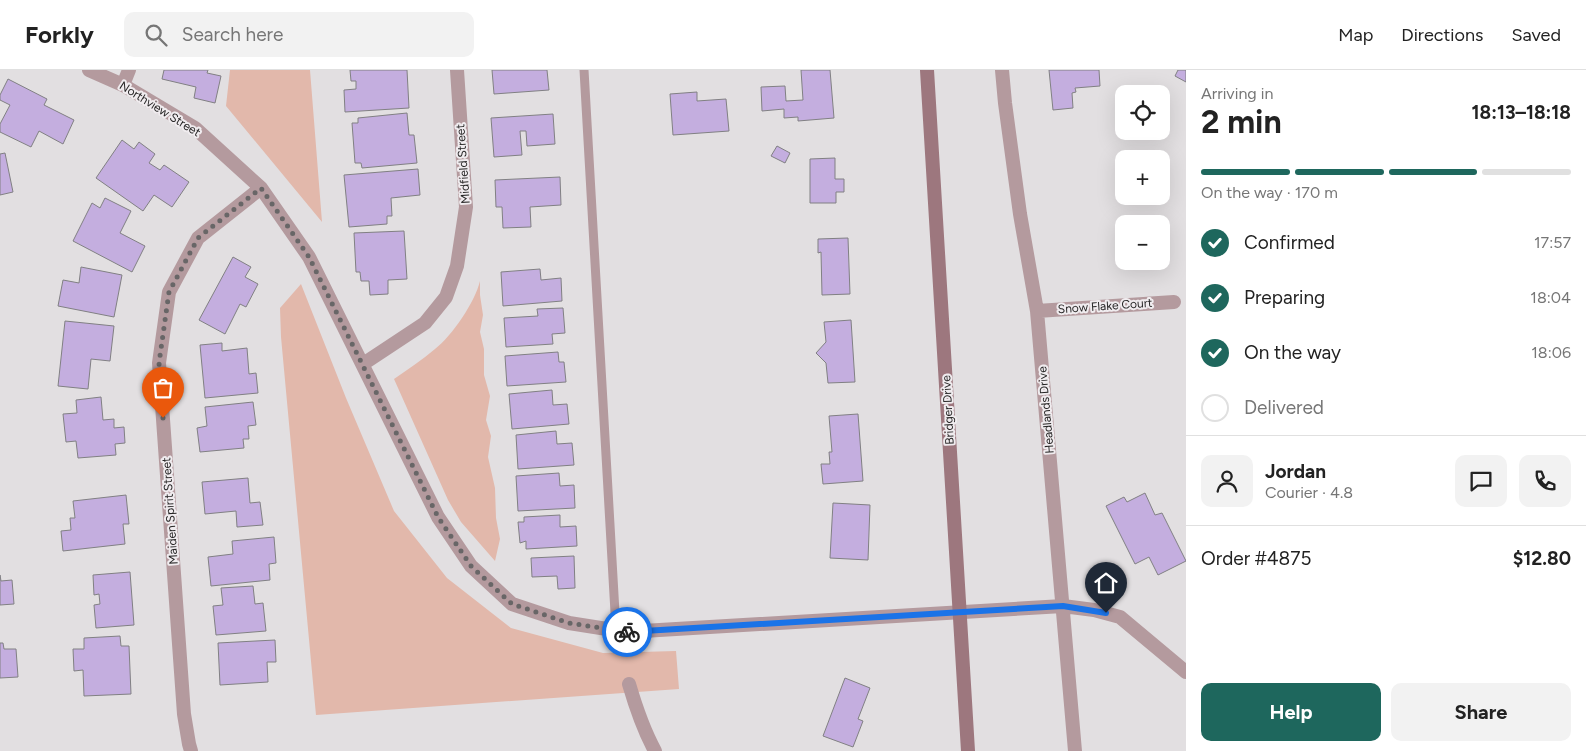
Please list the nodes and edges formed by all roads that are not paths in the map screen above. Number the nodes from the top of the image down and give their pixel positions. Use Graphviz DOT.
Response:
graph roads {
  1 [pos="89,70"];
  2 [pos="129,70"];
  3 [pos="456,70"];
  4 [pos="584,70"];
  5 [pos="927,70"];
  6 [pos="1002,70"];
  7 [pos="124,85"];
  8 [pos="261,188"];
  9 [pos="1174,302"];
  10 [pos="1037,311"];
  11 [pos="363,364"];
  12 [pos="1063,606"];
  13 [pos="960,613"];
  14 [pos="616,630"];
  15 [pos="1186,672"];
  16 [pos="629,684"];
  17 [pos="191,751"];
  18 [pos="655,751"];
  19 [pos="968,751"];
  20 [pos="1075,751"];
  1 -- 7 [label="street, Northview Street"];
  2 -- 7 [label="street"];
  3 -- 11 [label="street, Midfield Street"];
  4 -- 14 [label="lane"];
  5 -- 13 [label="main road, Bridger Drive"];
  6 -- 10 [label="street, Headlands Drive"];
  7 -- 8 [label="street, Northview Street"];
  8 -- 11 [label="street, Northview Street"];
  8 -- 17 [label="street, Maiden Spirit Street"];
  9 -- 10 [label="street, Snow Flake Court"];
  10 -- 12 [label="street, Headlands Drive"];
  11 -- 14 [label="street, Northview Street"];
  12 -- 13 [label="street, Northview Street"];
  12 -- 15 [label="street, Northview Street"];
  12 -- 20 [label="street, Headlands Drive"];
  13 -- 14 [label="street, Northview Street"];
  13 -- 19 [label="main road, Bridger Drive"];
  16 -- 18 [label="street"];
}
